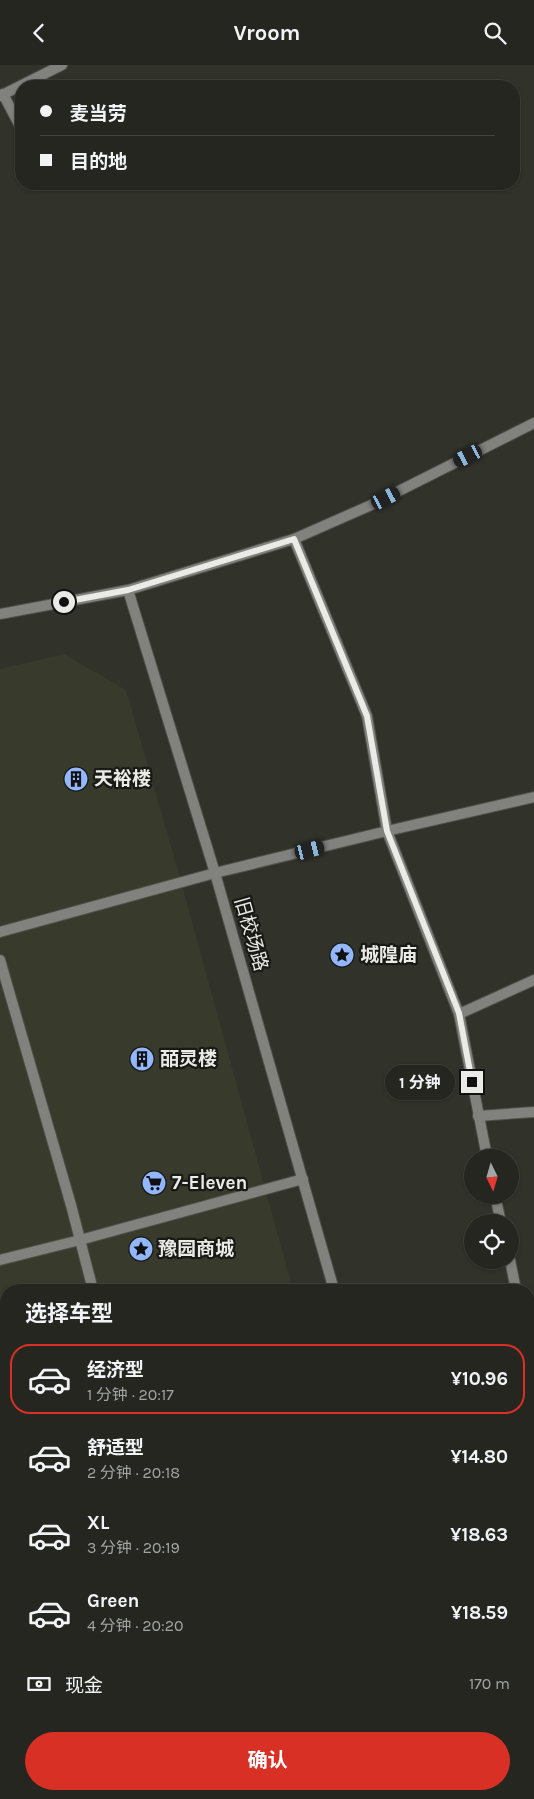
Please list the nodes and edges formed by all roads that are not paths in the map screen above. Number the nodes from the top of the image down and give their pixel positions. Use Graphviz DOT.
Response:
graph roads {
  1 [pos="62,65"];
  2 [pos="32,80"];
  3 [pos="15,88"];
  4 [pos="1,95"];
  5 [pos="15,118"];
  6 [pos="534,423"];
  7 [pos="294,539"];
  8 [pos="128,590"];
  9 [pos="0,614"];
  10 [pos="534,797"];
  11 [pos="387,831"];
  12 [pos="215,873"];
  13 [pos="0,932"];
  14 [pos="0,960"];
  15 [pos="534,980"];
  16 [pos="459,1013"];
  17 [pos="534,1112"];
  18 [pos="478,1116"];
  19 [pos="485,1149"];
  20 [pos="303,1179"];
  21 [pos="80,1240"];
  22 [pos="0,1260"];
  23 [pos="512,1269"];
  24 [pos="91,1284"];
  25 [pos="332,1284"];
  26 [pos="515,1284"];
  1 -- 2 [label="street"];
  3 -- 4 [label="street"];
  4 -- 5 [label="street"];
  6 -- 7 [label="street"];
  7 -- 8 [label="street"];
  7 -- 11 [label="street"];
  8 -- 9 [label="street"];
  8 -- 12 [label="street, 旧校场路"];
  10 -- 11 [label="street"];
  11 -- 12 [label="street"];
  11 -- 16 [label="street"];
  12 -- 13 [label="street"];
  12 -- 20 [label="street, 旧校场路"];
  14 -- 21 [label="street"];
  15 -- 16 [label="street"];
  16 -- 18 [label="street"];
  17 -- 18 [label="street"];
  18 -- 19 [label="street"];
  20 -- 21 [label="street"];
  20 -- 25 [label="street, 旧校场路"];
  21 -- 22 [label="street"];
  21 -- 24 [label="street"];
  23 -- 26 [label="street"];
}
